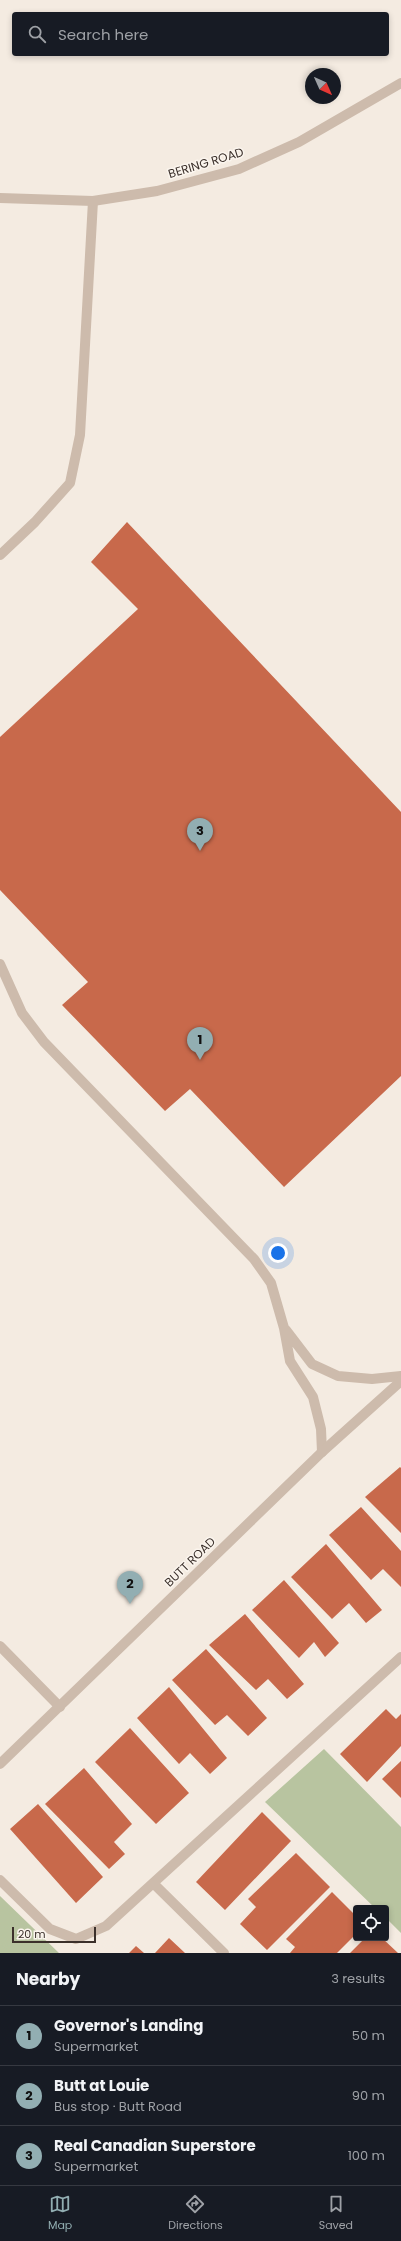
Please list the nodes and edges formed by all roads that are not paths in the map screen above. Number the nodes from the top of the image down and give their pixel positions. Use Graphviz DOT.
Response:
graph roads {
  1 [pos="401,83"];
  2 [pos="0,198"];
  3 [pos="93,201"];
  4 [pos="0,555"];
  5 [pos="0,964"];
  6 [pos="284,1328"];
  7 [pos="401,1376"];
  8 [pos="401,1381"];
  9 [pos="322,1452"];
  10 [pos="0,1646"];
  11 [pos="401,1657"];
  12 [pos="60,1707"];
  13 [pos="0,1764"];
  14 [pos="0,1880"];
  15 [pos="154,1884"];
  16 [pos="224,1953"];
  1 -- 3 [label="street, BERING ROAD"];
  2 -- 3 [label="street, BERING ROAD"];
  3 -- 4 [label="street"];
  5 -- 6 [label="street"];
  6 -- 7 [label="street"];
  6 -- 9 [label="street"];
  8 -- 9 [label="street, BUTT ROAD"];
  9 -- 12 [label="street, BUTT ROAD"];
  10 -- 12 [label="street"];
  11 -- 15 [label="street"];
  12 -- 13 [label="street, BUTT ROAD"];
  14 -- 15 [label="street"];
  15 -- 16 [label="street"];
}
